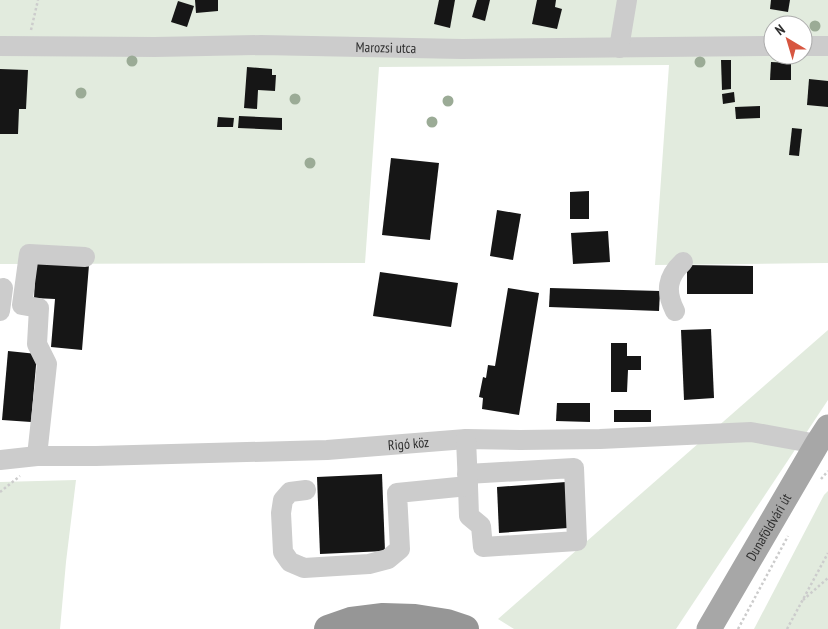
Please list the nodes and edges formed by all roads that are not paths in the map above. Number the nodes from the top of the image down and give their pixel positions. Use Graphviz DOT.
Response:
graph roads {
  1 [pos="627,0"];
  2 [pos="0,46"];
  3 [pos="763,46"];
  4 [pos="813,46"];
  5 [pos="828,46"];
  6 [pos="620,48"];
  7 [pos="85,257"];
  8 [pos="683,262"];
  9 [pos="2,288"];
  10 [pos="0,311"];
  11 [pos="675,311"];
  12 [pos="822,436"];
  13 [pos="466,439"];
  14 [pos="37,456"];
  15 [pos="0,460"];
  16 [pos="467,480"];
  17 [pos="306,490"];
  18 [pos="328,629"];
  19 [pos="465,629"];
  20 [pos="709,629"];
  1 -- 6 [label="street"];
  2 -- 6 [label="street, Marozsi utca"];
  3 -- 6 [label="street, Marozsi utca"];
  4 -- 5 [label="street"];
  7 -- 14 [label="street"];
  8 -- 11 [label="street"];
  9 -- 10 [label="street"];
  12 -- 13 [label="street, Rigó köz"];
  12 -- 20 [label="main road, Dunaföldvári út"];
  13 -- 14 [label="street, Rigó köz"];
  13 -- 16 [label="street"];
  14 -- 15 [label="street, Rigó köz"];
  16 -- 16 [label="street"];
  16 -- 17 [label="street"];
  18 -- 19 [label="highway"];
}
